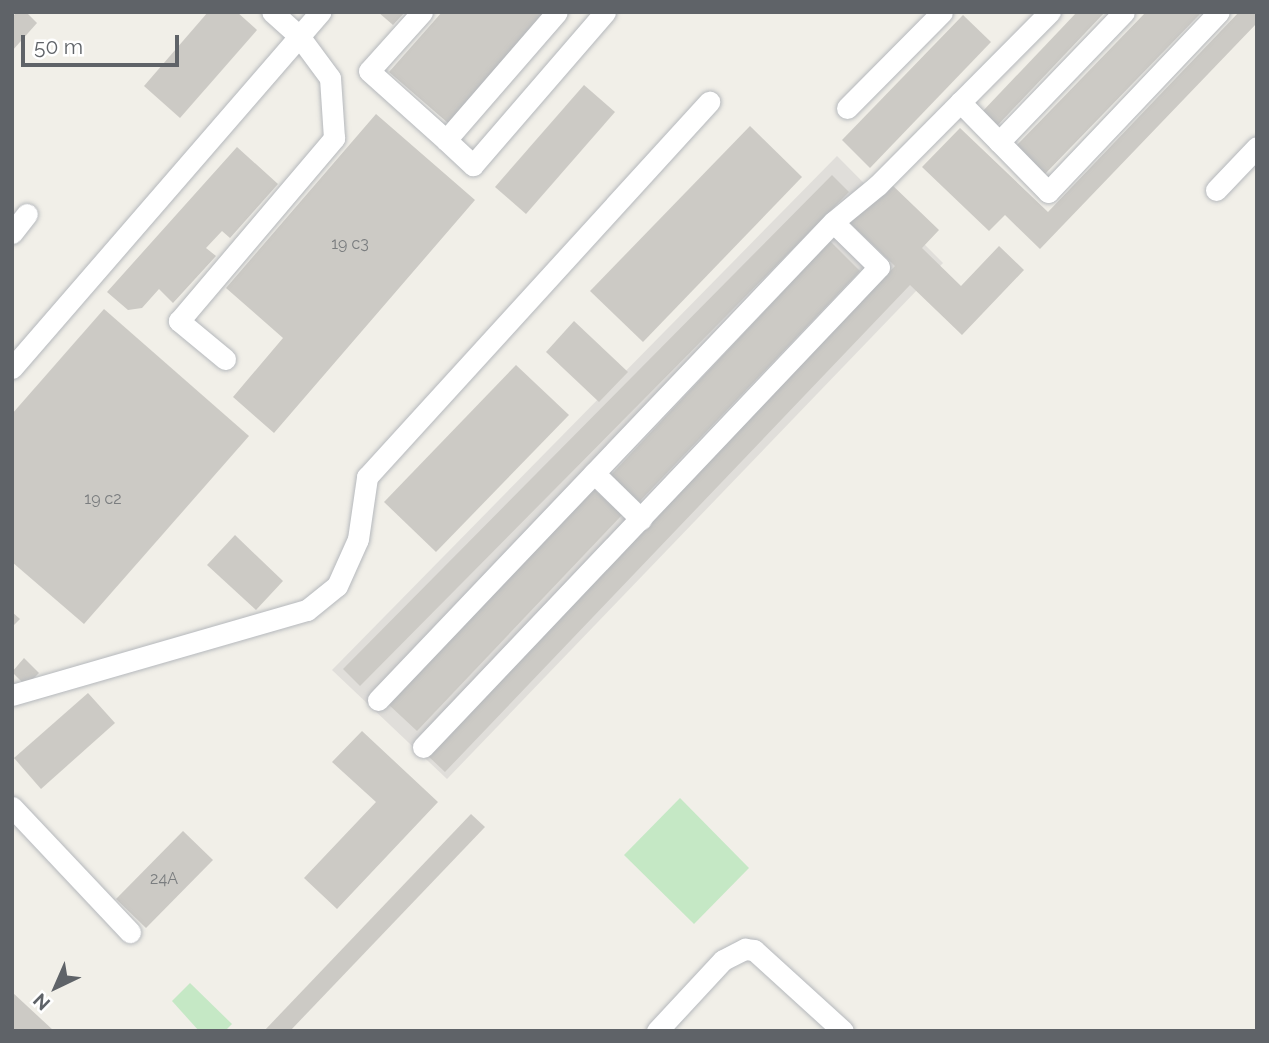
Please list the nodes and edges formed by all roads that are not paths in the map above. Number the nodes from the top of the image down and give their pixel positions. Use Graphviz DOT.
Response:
graph roads {
  1 [pos="272,12"];
  2 [pos="320,12"];
  3 [pos="422,12"];
  4 [pos="557,12"];
  5 [pos="605,12"];
  6 [pos="942,12"];
  7 [pos="1124,12"];
  8 [pos="1219,12"];
  9 [pos="1043,14"];
  10 [pos="299,36"];
  11 [pos="709,102"];
  12 [pos="960,102"];
  13 [pos="847,108"];
  14 [pos="446,140"];
  15 [pos="999,142"];
  16 [pos="1257,147"];
  17 [pos="1216,190"];
  18 [pos="27,214"];
  19 [pos="833,222"];
  20 [pos="12,233"];
  21 [pos="225,359"];
  22 [pos="12,368"];
  23 [pos="594,473"];
  24 [pos="641,519"];
  25 [pos="12,695"];
  26 [pos="378,700"];
  27 [pos="423,747"];
  28 [pos="12,807"];
  29 [pos="130,932"];
  30 [pos="657,1031"];
  31 [pos="843,1031"];
  1 -- 10 [label="street"];
  2 -- 10 [label="street"];
  3 -- 14 [label="street"];
  4 -- 14 [label="street"];
  5 -- 14 [label="street"];
  6 -- 13 [label="street"];
  7 -- 15 [label="street"];
  8 -- 15 [label="street"];
  9 -- 12 [label="street"];
  10 -- 21 [label="street"];
  10 -- 22 [label="street"];
  11 -- 25 [label="street"];
  12 -- 15 [label="street"];
  12 -- 19 [label="street"];
  16 -- 17 [label="street"];
  18 -- 20 [label="street"];
  19 -- 23 [label="street"];
  19 -- 24 [label="street"];
  23 -- 24 [label="street"];
  23 -- 26 [label="street"];
  24 -- 27 [label="street"];
  28 -- 29 [label="street"];
  30 -- 31 [label="street"];
}
